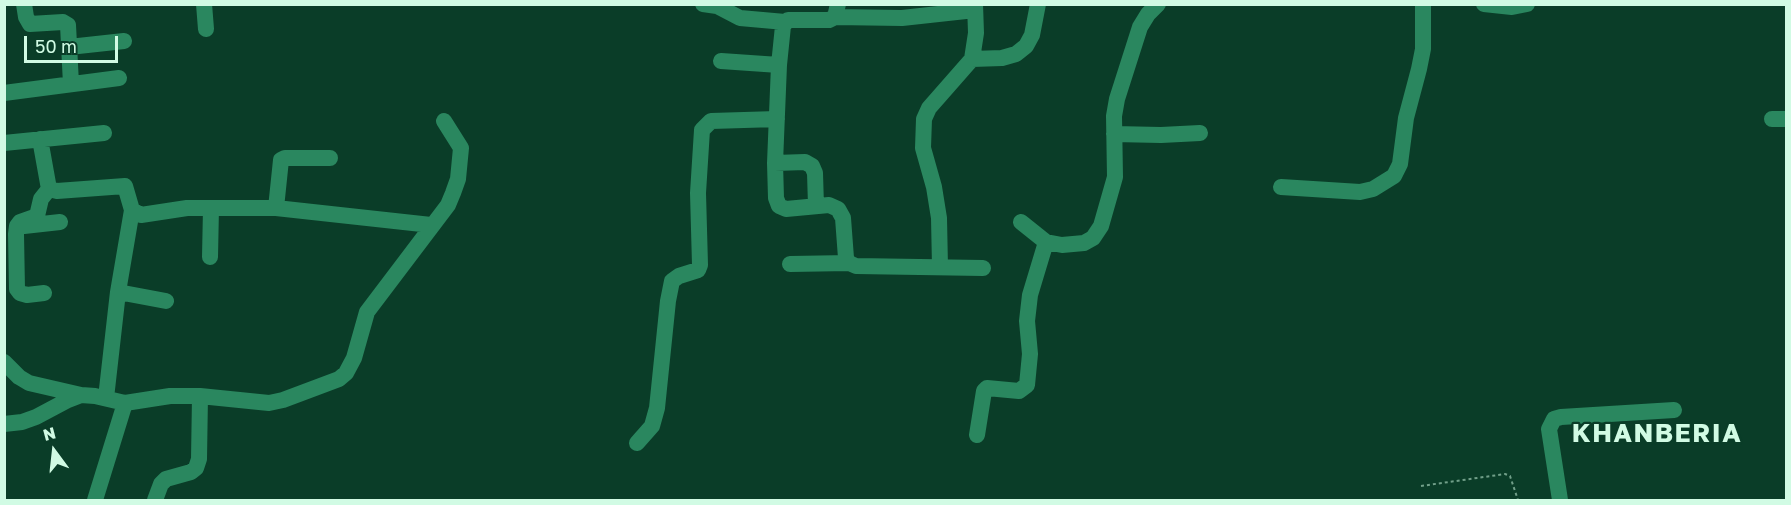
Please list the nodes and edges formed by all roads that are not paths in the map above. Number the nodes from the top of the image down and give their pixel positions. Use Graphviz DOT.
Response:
graph roads {
  1 [pos="24,4"];
  2 [pos="204,4"];
  3 [pos="703,4"];
  4 [pos="1038,4"];
  5 [pos="1158,4"];
  6 [pos="1422,4"];
  7 [pos="1484,4"];
  8 [pos="1527,4"];
  9 [pos="975,7"];
  10 [pos="836,11"];
  11 [pos="785,22"];
  12 [pos="206,29"];
  13 [pos="124,41"];
  14 [pos="69,47"];
  15 [pos="972,59"];
  16 [pos="721,61"];
  17 [pos="779,65"];
  18 [pos="120,78"];
  19 [pos="71,84"];
  20 [pos="4,93"];
  21 [pos="777,119"];
  22 [pos="444,121"];
  23 [pos="104,133"];
  24 [pos="1200,133"];
  25 [pos="1114,134"];
  26 [pos="40,139"];
  27 [pos="4,143"];
  28 [pos="330,158"];
  29 [pos="775,163"];
  30 [pos="1281,187"];
  31 [pos="49,189"];
  32 [pos="816,206"];
  33 [pos="211,208"];
  34 [pos="276,208"];
  35 [pos="132,210"];
  36 [pos="60,222"];
  37 [pos="1021,222"];
  38 [pos="14,224"];
  39 [pos="431,225"];
  40 [pos="1046,242"];
  41 [pos="210,257"];
  42 [pos="849,263"];
  43 [pos="790,264"];
  44 [pos="940,267"];
  45 [pos="983,268"];
  46 [pos="118,292"];
  47 [pos="44,293"];
  48 [pos="166,301"];
  49 [pos="4,362"];
  50 [pos="81,395"];
  51 [pos="200,396"];
  52 [pos="106,398"];
  53 [pos="125,403"];
  54 [pos="1674,410"];
  55 [pos="4,424"];
  56 [pos="977,435"];
  57 [pos="637,443"];
  58 [pos="94,501"];
  59 [pos="155,501"];
  60 [pos="1560,501"];
  1 -- 14 [label="street"];
  2 -- 12 [label="street"];
  3 -- 11 [label="street"];
  4 -- 15 [label="street"];
  5 -- 25 [label="street"];
  6 -- 30 [label="street"];
  7 -- 8 [label="street"];
  9 -- 10 [label="street"];
  9 -- 15 [label="street"];
  10 -- 11 [label="street"];
  11 -- 17 [label="street"];
  13 -- 14 [label="street"];
  14 -- 19 [label="street"];
  15 -- 44 [label="street"];
  16 -- 17 [label="street"];
  17 -- 21 [label="street"];
  18 -- 19 [label="street"];
  19 -- 20 [label="street"];
  21 -- 29 [label="street"];
  21 -- 57 [label="street"];
  22 -- 39 [label="street"];
  23 -- 26 [label="street"];
  24 -- 25 [label="street"];
  25 -- 40 [label="street"];
  26 -- 27 [label="street"];
  26 -- 31 [label="street"];
  28 -- 34 [label="street"];
  29 -- 32 [label="street"];
  29 -- 32 [label="street"];
  31 -- 35 [label="street"];
  31 -- 38 [label="street"];
  32 -- 42 [label="street"];
  33 -- 34 [label="street"];
  33 -- 35 [label="street"];
  33 -- 41 [label="street"];
  34 -- 39 [label="street"];
  35 -- 46 [label="street"];
  36 -- 38 [label="street"];
  37 -- 40 [label="street"];
  38 -- 47 [label="street"];
  39 -- 51 [label="street"];
  40 -- 56 [label="street"];
  42 -- 43 [label="street"];
  42 -- 44 [label="street"];
  44 -- 45 [label="street"];
  46 -- 48 [label="street"];
  46 -- 52 [label="street"];
  49 -- 50 [label="street"];
  50 -- 52 [label="street"];
  50 -- 55 [label="street"];
  51 -- 53 [label="street"];
  51 -- 59 [label="street"];
  52 -- 53 [label="street"];
  53 -- 58 [label="street"];
  54 -- 60 [label="street"];
}
